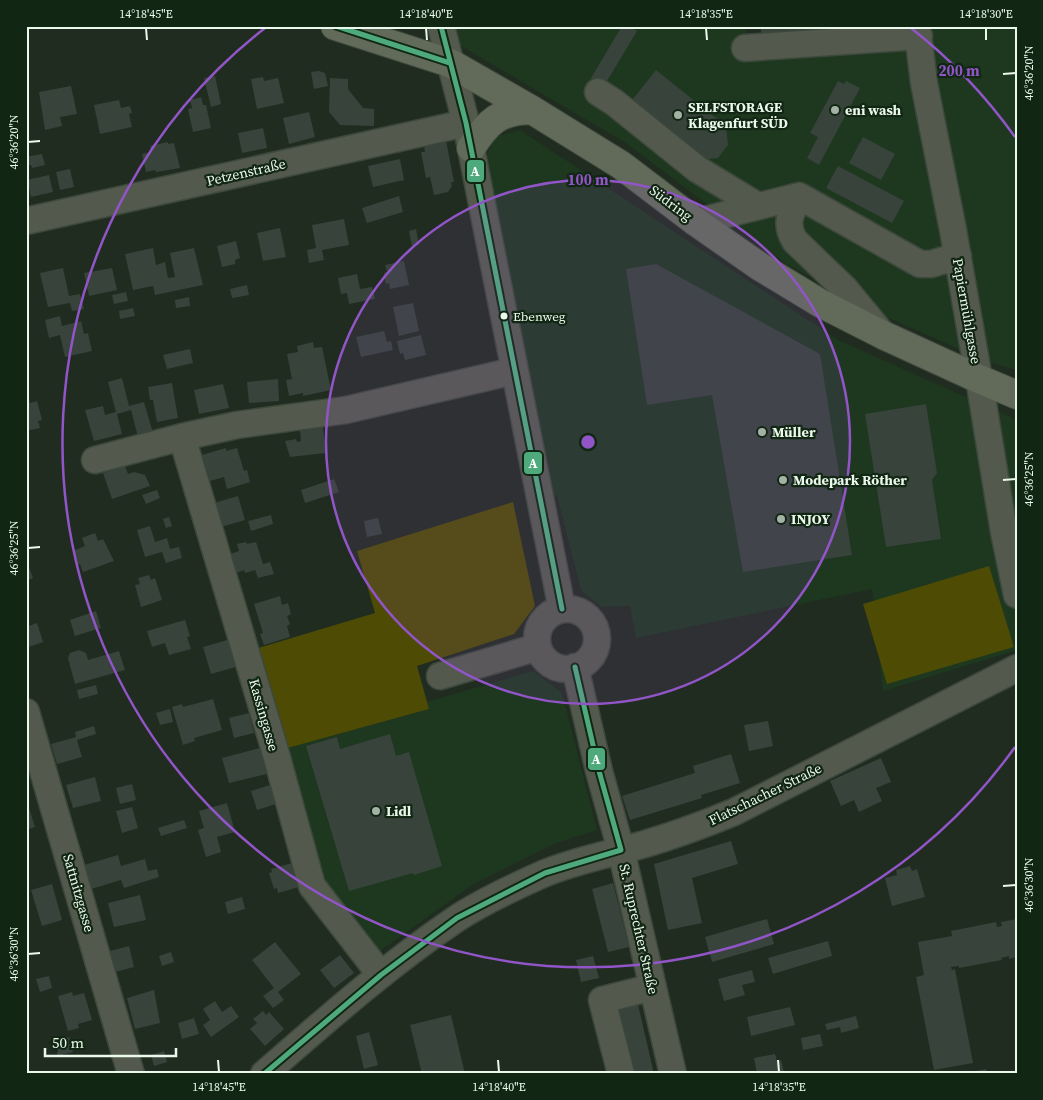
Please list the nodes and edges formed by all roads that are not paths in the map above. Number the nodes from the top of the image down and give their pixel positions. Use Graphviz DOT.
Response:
graph roads {
  1 [pos="335,26"];
  2 [pos="441,26"];
  3 [pos="918,31"];
  4 [pos="745,48"];
  5 [pos="450,63"];
  6 [pos="598,92"];
  7 [pos="532,110"];
  8 [pos="468,135"];
  9 [pos="799,196"];
  10 [pos="758,206"];
  11 [pos="26,221"];
  12 [pos="696,222"];
  13 [pos="958,256"];
  14 [pos="883,335"];
  15 [pos="514,371"];
  16 [pos="1004,389"];
  17 [pos="182,437"];
  18 [pos="95,460"];
  19 [pos="1017,595"];
  20 [pos="562,609"];
  21 [pos="538,647"];
  22 [pos="575,667"];
  23 [pos="1017,668"];
  24 [pos="440,676"];
  25 [pos="26,712"];
  26 [pos="621,850"];
  27 [pos="381,975"];
  28 [pos="652,987"];
  29 [pos="131,1074"];
  30 [pos="264,1074"];
  31 [pos="621,1074"];
  32 [pos="673,1074"];
  1 -- 5 [label="main road, Südring"];
  2 -- 5 [label="street"];
  3 -- 4 [label="street"];
  3 -- 13 [label="street, Papiermühlgasse"];
  5 -- 7 [label="main road, Südring"];
  5 -- 8 [label="street"];
  6 -- 10 [label="street"];
  7 -- 8 [label="main road"];
  7 -- 12 [label="main road, Südring"];
  8 -- 11 [label="street, Petzenstraße"];
  8 -- 15 [label="street"];
  9 -- 10 [label="street"];
  9 -- 13 [label="street"];
  9 -- 14 [label="street"];
  10 -- 12 [label="street"];
  12 -- 14 [label="main road, Südring"];
  13 -- 16 [label="street, Papiermühlgasse"];
  14 -- 16 [label="main road, Südring"];
  15 -- 17 [label="street"];
  15 -- 20 [label="street"];
  16 -- 19 [label="street, Papiermühlgasse"];
  17 -- 18 [label="street"];
  17 -- 27 [label="street, Kassingasse"];
  20 -- 21 [label="street"];
  20 -- 22 [label="street"];
  21 -- 22 [label="street"];
  21 -- 24 [label="street"];
  22 -- 26 [label="street, St. Ruprechter Straße"];
  23 -- 26 [label="street, Flatschacher Straße"];
  25 -- 29 [label="street, Sattnitzgasse"];
  26 -- 27 [label="street, Flatschacher Straße"];
  26 -- 28 [label="street, St. Ruprechter Straße"];
  27 -- 30 [label="street, Flatschacher Straße"];
  28 -- 31 [label="street"];
  28 -- 32 [label="street, St. Ruprechter Straße"];
}
